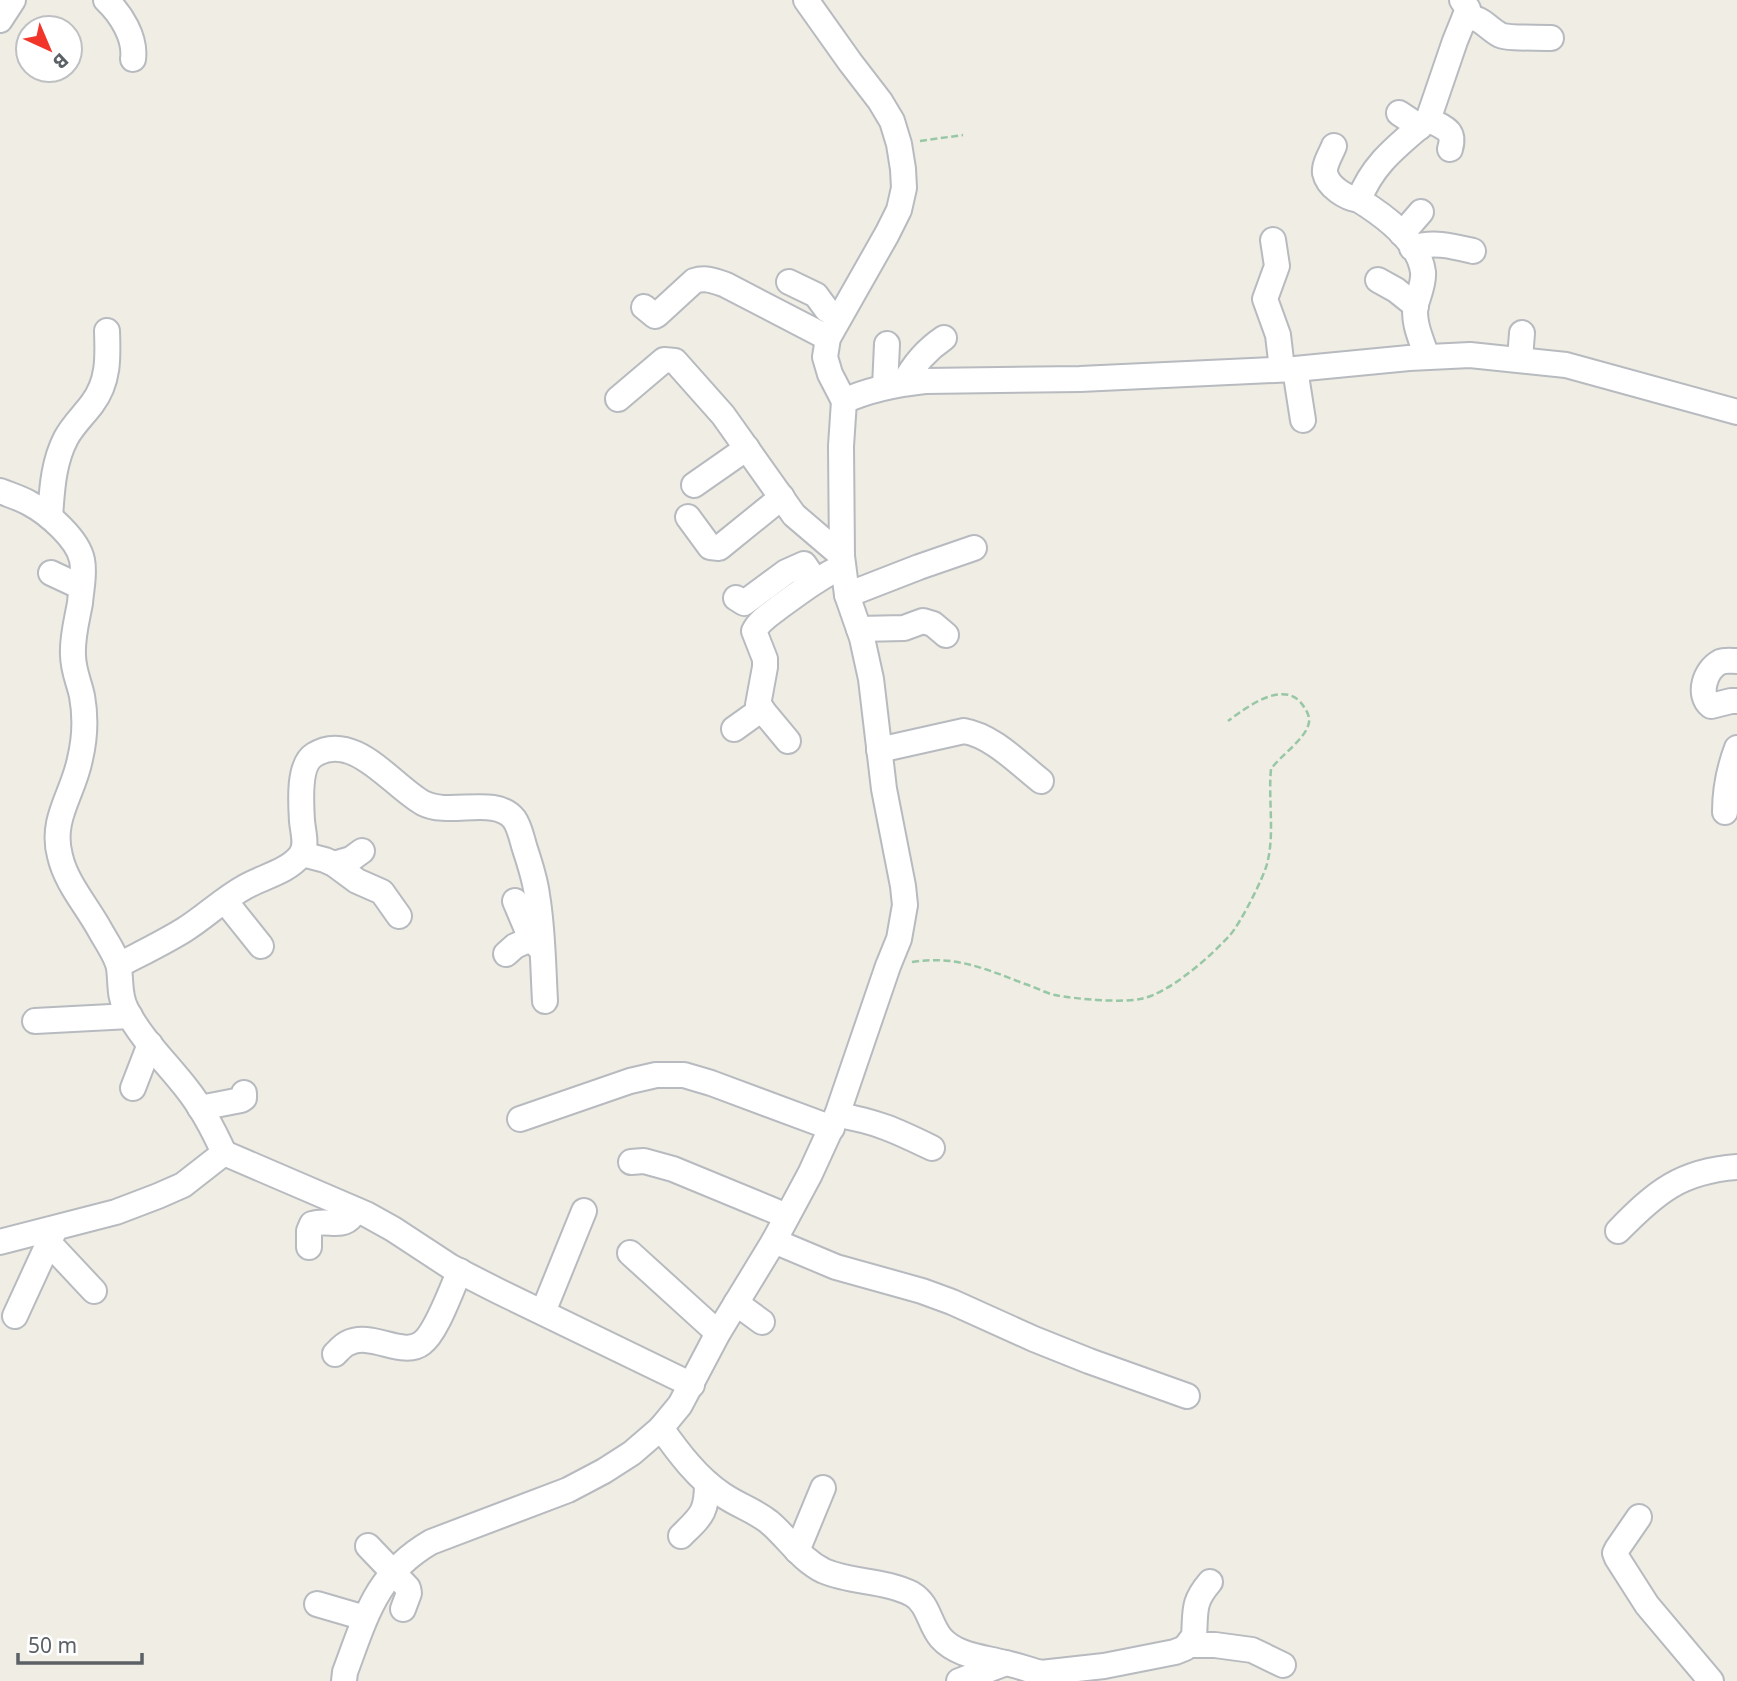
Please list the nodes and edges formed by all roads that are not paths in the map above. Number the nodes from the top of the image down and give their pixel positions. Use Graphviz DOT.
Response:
graph roads {
  1 [pos="13,0"];
  2 [pos="106,0"];
  3 [pos="806,0"];
  4 [pos="1469,6"];
  5 [pos="0,20"];
  6 [pos="1551,38"];
  7 [pos="134,60"];
  8 [pos="1399,113"];
  9 [pos="1424,123"];
  10 [pos="1334,146"];
  11 [pos="1450,149"];
  12 [pos="1359,200"];
  13 [pos="1421,212"];
  14 [pos="1273,240"];
  15 [pos="1407,241"];
  16 [pos="1473,251"];
  17 [pos="1378,279"];
  18 [pos="789,282"];
  19 [pos="1416,306"];
  20 [pos="644,307"];
  21 [pos="834,327"];
  22 [pos="107,331"];
  23 [pos="1522,333"];
  24 [pos="944,338"];
  25 [pos="887,344"];
  26 [pos="1427,357"];
  27 [pos="1520,359"];
  28 [pos="1289,369"];
  29 [pos="894,385"];
  30 [pos="618,399"];
  31 [pos="844,401"];
  32 [pos="1737,412"];
  33 [pos="1303,420"];
  34 [pos="747,448"];
  35 [pos="694,485"];
  36 [pos="0,491"];
  37 [pos="782,498"];
  38 [pos="50,517"];
  39 [pos="688,517"];
  40 [pos="974,548"];
  41 [pos="842,561"];
  42 [pos="51,573"];
  43 [pos="815,580"];
  44 [pos="81,587"];
  45 [pos="847,594"];
  46 [pos="736,598"];
  47 [pos="859,629"];
  48 [pos="946,635"];
  49 [pos="1737,661"];
  50 [pos="1737,701"];
  51 [pos="762,709"];
  52 [pos="734,729"];
  53 [pos="788,741"];
  54 [pos="1737,748"];
  55 [pos="879,750"];
  56 [pos="1041,781"];
  57 [pos="1725,812"];
  58 [pos="362,851"];
  59 [pos="302,854"];
  60 [pos="334,864"];
  61 [pos="225,901"];
  62 [pos="515,901"];
  63 [pos="399,916"];
  64 [pos="536,944"];
  65 [pos="261,946"];
  66 [pos="506,954"];
  67 [pos="118,965"];
  68 [pos="545,1001"];
  69 [pos="130,1016"];
  70 [pos="35,1021"];
  71 [pos="150,1044"];
  72 [pos="133,1088"];
  73 [pos="244,1093"];
  74 [pos="200,1108"];
  75 [pos="520,1119"];
  76 [pos="834,1121"];
  77 [pos="932,1148"];
  78 [pos="224,1153"];
  79 [pos="631,1162"];
  80 [pos="1737,1167"];
  81 [pos="356,1210"];
  82 [pos="584,1211"];
  83 [pos="787,1216"];
  84 [pos="1618,1231"];
  85 [pos="52,1236"];
  86 [pos="2,1238"];
  87 [pos="774,1241"];
  88 [pos="309,1247"];
  89 [pos="630,1253"];
  90 [pos="460,1271"];
  91 [pos="94,1291"];
  92 [pos="736,1303"];
  93 [pos="543,1312"];
  94 [pos="15,1315"];
  95 [pos="762,1322"];
  96 [pos="718,1333"];
  97 [pos="335,1354"];
  98 [pos="692,1385"];
  99 [pos="1187,1396"];
  100 [pos="661,1428"];
  101 [pos="707,1483"];
  102 [pos="823,1488"];
  103 [pos="1639,1517"];
  104 [pos="681,1536"];
  105 [pos="368,1546"];
  106 [pos="797,1551"];
  107 [pos="393,1571"];
  108 [pos="1210,1582"];
  109 [pos="317,1604"];
  110 [pos="403,1609"];
  111 [pos="365,1618"];
  112 [pos="1189,1645"];
  113 [pos="1007,1663"];
  114 [pos="1283,1665"];
  115 [pos="1043,1677"];
  116 [pos="344,1681"];
  117 [pos="958,1681"];
  118 [pos="1711,1681"];
  1 -- 5 [label="street"];
  2 -- 7 [label="street"];
  3 -- 21 [label="street"];
  4 -- 6 [label="street"];
  4 -- 9 [label="street"];
  8 -- 9 [label="street"];
  9 -- 11 [label="street"];
  9 -- 12 [label="street"];
  10 -- 12 [label="street"];
  12 -- 15 [label="street"];
  13 -- 15 [label="street"];
  14 -- 28 [label="street"];
  15 -- 16 [label="street"];
  15 -- 19 [label="street"];
  17 -- 19 [label="street"];
  18 -- 21 [label="street"];
  19 -- 26 [label="street"];
  20 -- 21 [label="street"];
  21 -- 31 [label="street"];
  22 -- 38 [label="street"];
  23 -- 27 [label="street"];
  24 -- 29 [label="street"];
  25 -- 29 [label="street"];
  26 -- 27 [label="street"];
  26 -- 28 [label="street"];
  27 -- 32 [label="street"];
  28 -- 29 [label="street"];
  28 -- 33 [label="street"];
  29 -- 31 [label="street"];
  30 -- 34 [label="street"];
  31 -- 41 [label="street"];
  34 -- 35 [label="street"];
  34 -- 37 [label="street"];
  36 -- 38 [label="street"];
  37 -- 39 [label="street"];
  37 -- 41 [label="street"];
  38 -- 44 [label="street"];
  40 -- 45 [label="street"];
  41 -- 43 [label="street"];
  41 -- 45 [label="street"];
  42 -- 44 [label="street"];
  43 -- 46 [label="street"];
  43 -- 51 [label="street"];
  44 -- 67 [label="street"];
  45 -- 47 [label="street"];
  47 -- 48 [label="street"];
  47 -- 55 [label="street"];
  49 -- 50 [label="street"];
  51 -- 52 [label="street"];
  51 -- 53 [label="street"];
  54 -- 57 [label="street"];
  55 -- 56 [label="street"];
  55 -- 76 [label="street"];
  58 -- 60 [label="street"];
  59 -- 60 [label="street"];
  59 -- 61 [label="street"];
  59 -- 64 [label="street"];
  60 -- 63 [label="street"];
  61 -- 65 [label="street"];
  61 -- 67 [label="street"];
  62 -- 64 [label="street"];
  64 -- 66 [label="street"];
  64 -- 68 [label="street"];
  67 -- 69 [label="street"];
  69 -- 70 [label="street"];
  69 -- 71 [label="street"];
  71 -- 72 [label="street"];
  71 -- 74 [label="street"];
  73 -- 74 [label="street"];
  74 -- 78 [label="street"];
  75 -- 76 [label="street"];
  76 -- 77 [label="street"];
  76 -- 83 [label="street"];
  78 -- 81 [label="street"];
  78 -- 85 [label="street"];
  79 -- 83 [label="street"];
  80 -- 84 [label="street"];
  81 -- 88 [label="street"];
  81 -- 90 [label="street"];
  82 -- 93 [label="street"];
  83 -- 87 [label="street"];
  85 -- 86 [label="street"];
  85 -- 91 [label="street"];
  85 -- 94 [label="street"];
  87 -- 92 [label="street"];
  87 -- 99 [label="street"];
  89 -- 96 [label="street"];
  90 -- 93 [label="street"];
  90 -- 97 [label="street"];
  92 -- 95 [label="street"];
  92 -- 96 [label="street"];
  93 -- 98 [label="street"];
  96 -- 98 [label="street"];
  98 -- 100 [label="street"];
  100 -- 101 [label="street"];
  100 -- 107 [label="street"];
  101 -- 104 [label="street"];
  101 -- 106 [label="street"];
  102 -- 106 [label="street"];
  103 -- 118 [label="street"];
  105 -- 107 [label="street"];
  106 -- 113 [label="street"];
  107 -- 110 [label="street"];
  107 -- 111 [label="street"];
  108 -- 112 [label="street"];
  109 -- 111 [label="street"];
  111 -- 116 [label="street"];
  112 -- 114 [label="street"];
  112 -- 115 [label="street"];
  113 -- 115 [label="street"];
  113 -- 117 [label="street"];
}
